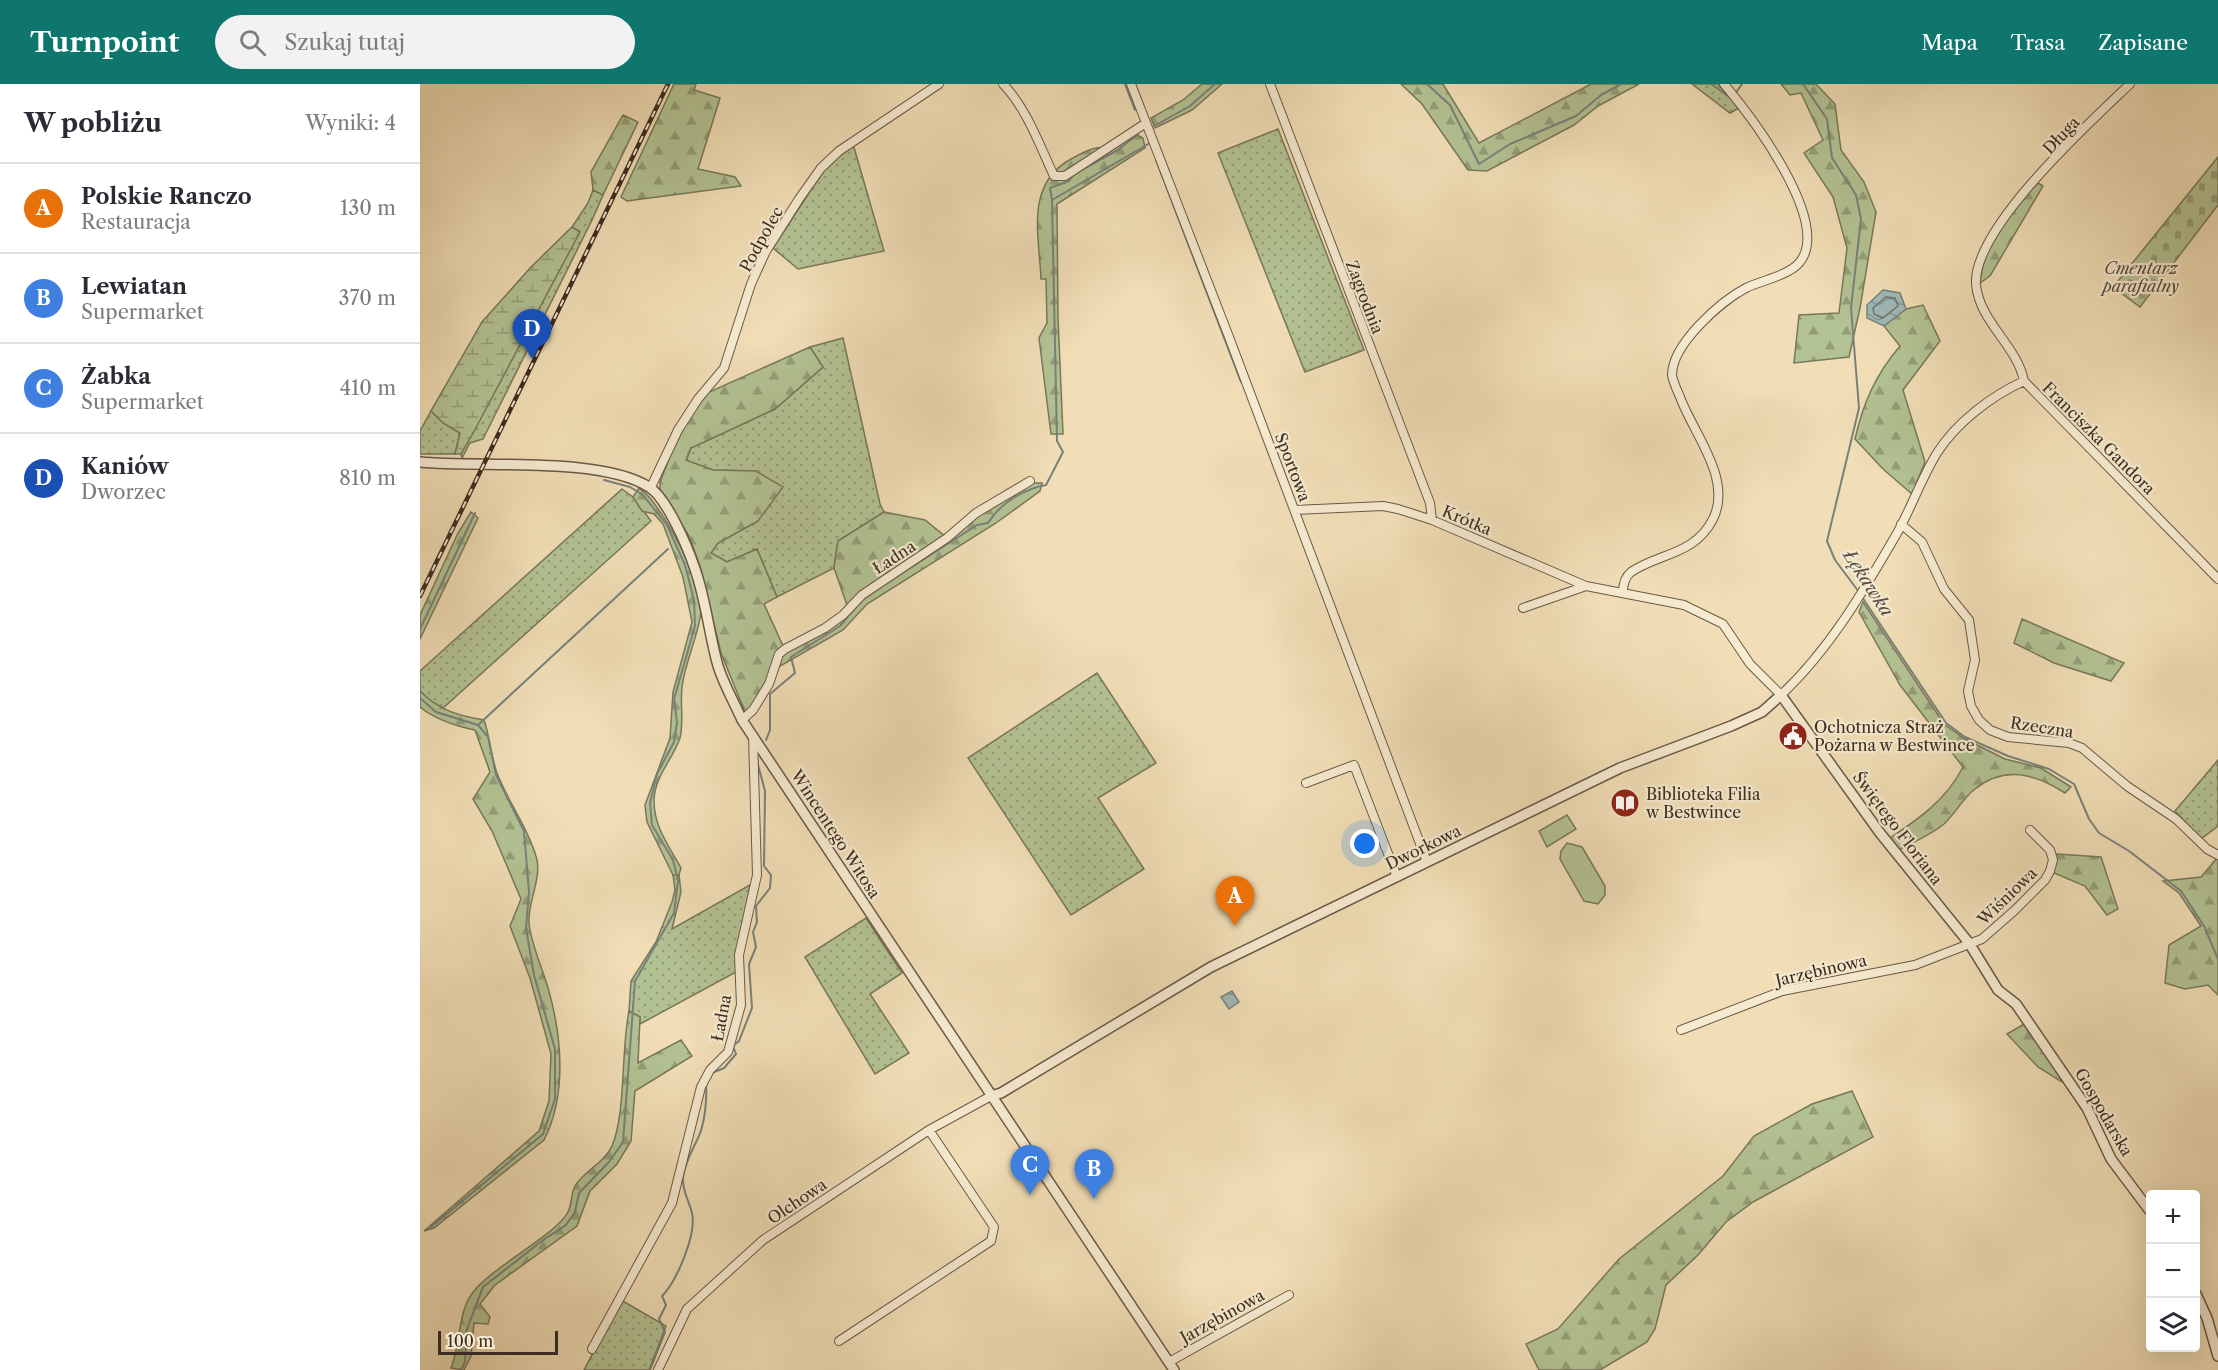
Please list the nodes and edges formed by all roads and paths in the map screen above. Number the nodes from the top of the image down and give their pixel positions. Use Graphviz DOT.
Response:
graph roads {
  1 [pos="939,84"];
  2 [pos="1003,84"];
  3 [pos="1131,84"];
  4 [pos="1270,84"];
  5 [pos="1724,84"];
  6 [pos="2130,84"];
  7 [pos="1146,123"];
  8 [pos="2011,205"];
  9 [pos="2024,381"];
  10 [pos="420,462"];
  11 [pos="1030,481"];
  12 [pos="651,488"];
  13 [pos="1295,510"];
  14 [pos="1432,520"];
  15 [pos="1901,524"];
  16 [pos="2218,579"];
  17 [pos="1586,586"];
  18 [pos="1623,592"];
  19 [pos="1523,608"];
  20 [pos="1781,695"];
  21 [pos="742,720"];
  22 [pos="753,736"];
  23 [pos="1306,783"];
  24 [pos="2030,830"];
  25 [pos="2218,855"];
  26 [pos="1427,862"];
  27 [pos="1397,877"];
  28 [pos="1969,943"];
  29 [pos="1681,1030"];
  30 [pos="2054,1057"];
  31 [pos="991,1096"];
  32 [pos="929,1130"];
  33 [pos="2146,1204"];
  34 [pos="1290,1295"];
  35 [pos="2198,1298"];
  36 [pos="839,1341"];
  37 [pos="592,1349"];
  38 [pos="2218,1356"];
  39 [pos="1171,1366"];
  40 [pos="658,1370"];
  1 -- 12 [label="street, Podpolec"];
  2 -- 7 [label="street"];
  3 -- 7 [label="street, Sportowa"];
  4 -- 14 [label="street, Zagrodnia"];
  5 -- 18 [label="street"];
  6 -- 8 [label="street, Długa"];
  7 -- 13 [label="street, Sportowa"];
  8 -- 9 [label="street, Franciszka Gandora"];
  9 -- 15 [label="street"];
  9 -- 16 [label="street, Franciszka Gandora"];
  10 -- 12 [label="street"];
  11 -- 21 [label="street, Ładna"];
  12 -- 21 [label="street, Wincentego Witosa"];
  13 -- 14 [label="street, Krótka"];
  13 -- 26 [label="street, Sportowa"];
  14 -- 17 [label="street, Krótka"];
  15 -- 20 [label="street"];
  15 -- 25 [label="street, Rzeczna"];
  17 -- 18 [label="street, Krótka"];
  17 -- 19 [label="street"];
  18 -- 20 [label="street, Świętego Floriana"];
  20 -- 26 [label="street, Dworkowa"];
  20 -- 28 [label="street, Świętego Floriana"];
  21 -- 22 [label="street, Wincentego Witosa"];
  22 -- 31 [label="street, Wincentego Witosa"];
  22 -- 37 [label="street, Ładna"];
  23 -- 27 [label="street"];
  24 -- 28 [label="street, Wiśniowa"];
  26 -- 27 [label="street, Dworkowa"];
  27 -- 31 [label="street, Dworkowa"];
  28 -- 29 [label="street, Jarzębinowa"];
  28 -- 30 [label="street, Świętego Floriana"];
  30 -- 33 [label="street, Gospodarska"];
  31 -- 32 [label="street, Olchowa"];
  31 -- 39 [label="street, Wincentego Witosa"];
  32 -- 36 [label="street"];
  32 -- 40 [label="street, Olchowa"];
  34 -- 39 [label="street, Jarzębinowa"];
  35 -- 38 [label="street"];
}
